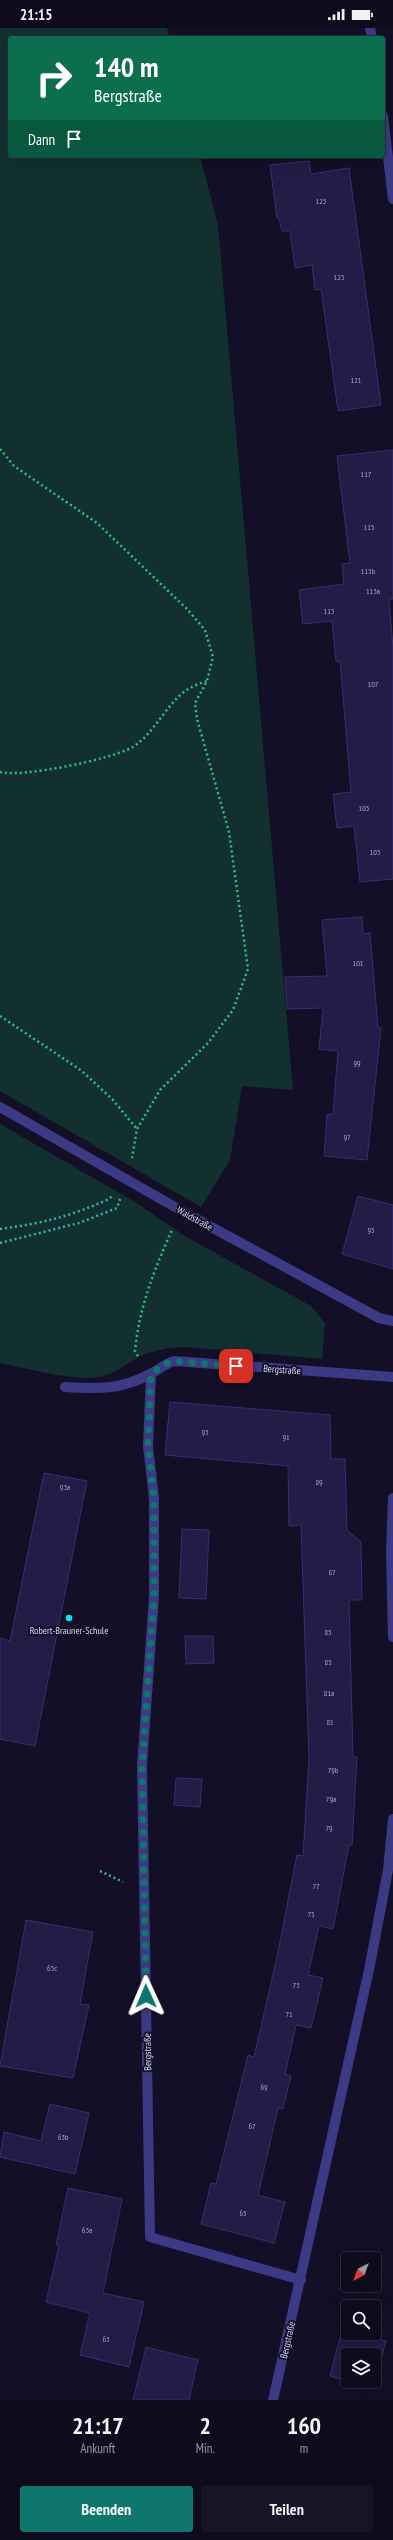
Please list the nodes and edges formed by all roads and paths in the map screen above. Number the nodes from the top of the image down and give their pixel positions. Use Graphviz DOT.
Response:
graph roads {
  1 [pos="385,133"];
  2 [pos="393,199"];
  3 [pos="0,449"];
  4 [pos="207,681"];
  5 [pos="0,772"];
  6 [pos="0,1016"];
  7 [pos="0,1107"];
  8 [pos="138,1129"];
  9 [pos="127,1180"];
  10 [pos="180,1210"];
  11 [pos="0,1229"];
  12 [pos="0,1243"];
  13 [pos="393,1321"];
  14 [pos="151,1374"];
  15 [pos="393,1377"];
  16 [pos="65,1387"];
  17 [pos="393,1498"];
  18 [pos="393,1637"];
  19 [pos="393,1819"];
  20 [pos="301,2280"];
  21 [pos="273,2400"];
  1 -- 2 [label="street"];
  3 -- 4 [label="path"];
  4 -- 5 [label="path"];
  4 -- 8 [label="path"];
  6 -- 8 [label="path"];
  7 -- 9 [label="street, Waldstraße"];
  8 -- 9 [label="path"];
  9 -- 10 [label="street, Waldstraße"];
  9 -- 11 [label="path"];
  9 -- 12 [label="path"];
  10 -- 13 [label="street, Waldstraße"];
  10 -- 14 [label="path"];
  14 -- 15 [label="street, Bergstraße"];
  14 -- 16 [label="street, Bergstraße"];
  14 -- 20 [label="street, Bergstraße"];
  17 -- 18 [label="street"];
  19 -- 20 [label="street, Bergstraße"];
  20 -- 21 [label="street, Bergstraße"];
}
